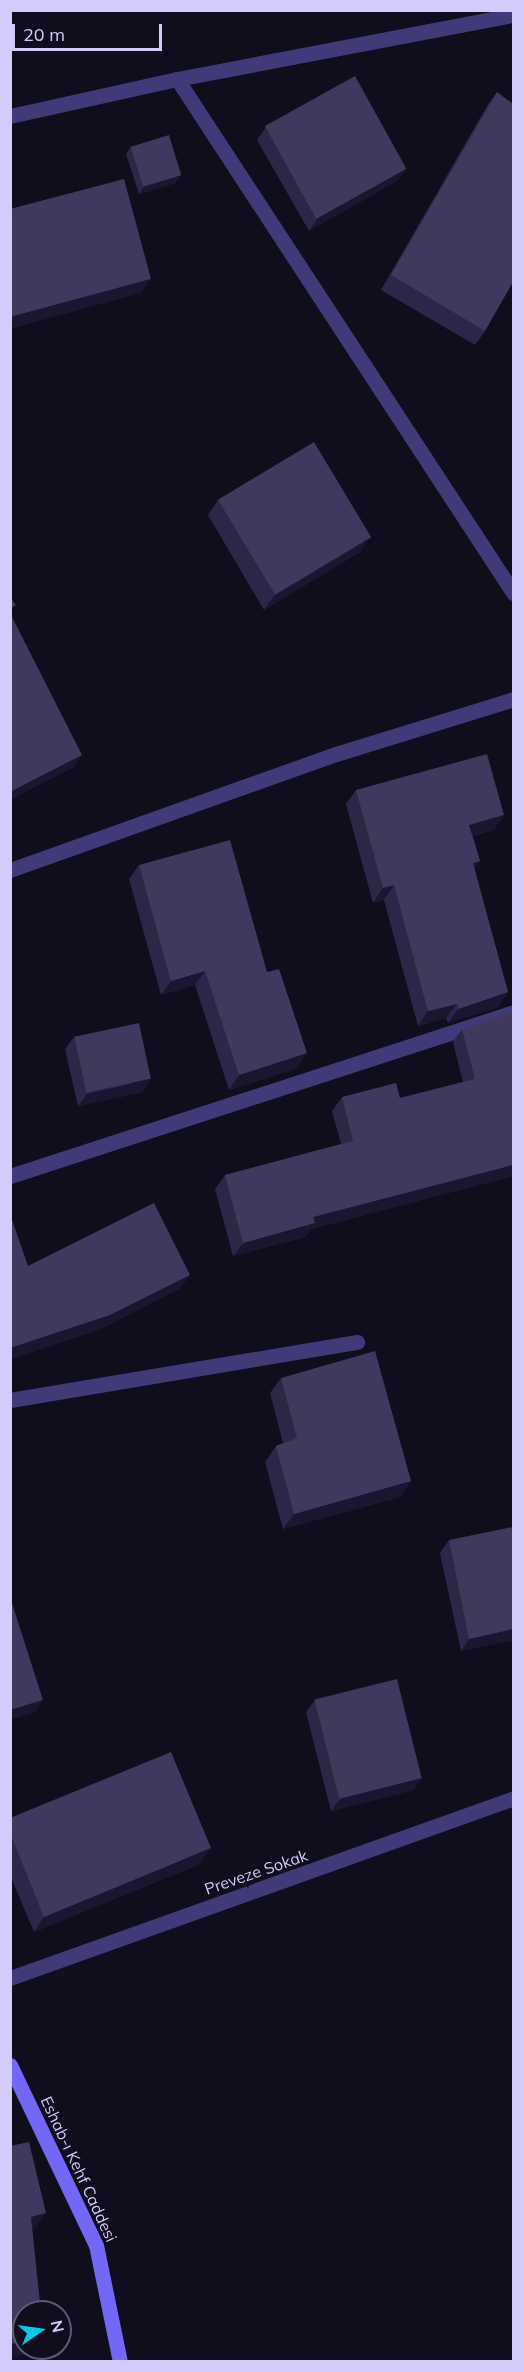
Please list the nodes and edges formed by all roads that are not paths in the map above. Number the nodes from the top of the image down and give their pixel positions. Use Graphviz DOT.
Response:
graph roads {
  1 [pos="513,15"];
  2 [pos="177,79"];
  3 [pos="10,116"];
  4 [pos="513,594"];
  5 [pos="513,699"];
  6 [pos="10,870"];
  7 [pos="513,1012"];
  8 [pos="10,1176"];
  9 [pos="357,1342"];
  10 [pos="10,1400"];
  11 [pos="513,1798"];
  12 [pos="10,1978"];
  13 [pos="10,2065"];
  14 [pos="120,2361"];
  1 -- 2 [label="street"];
  2 -- 3 [label="street"];
  2 -- 4 [label="street"];
  5 -- 6 [label="street"];
  7 -- 8 [label="street"];
  9 -- 10 [label="street"];
  11 -- 12 [label="street, Preveze Sokak"];
  13 -- 14 [label="street, Eshab-ı Kehf Caddesi"];
}
